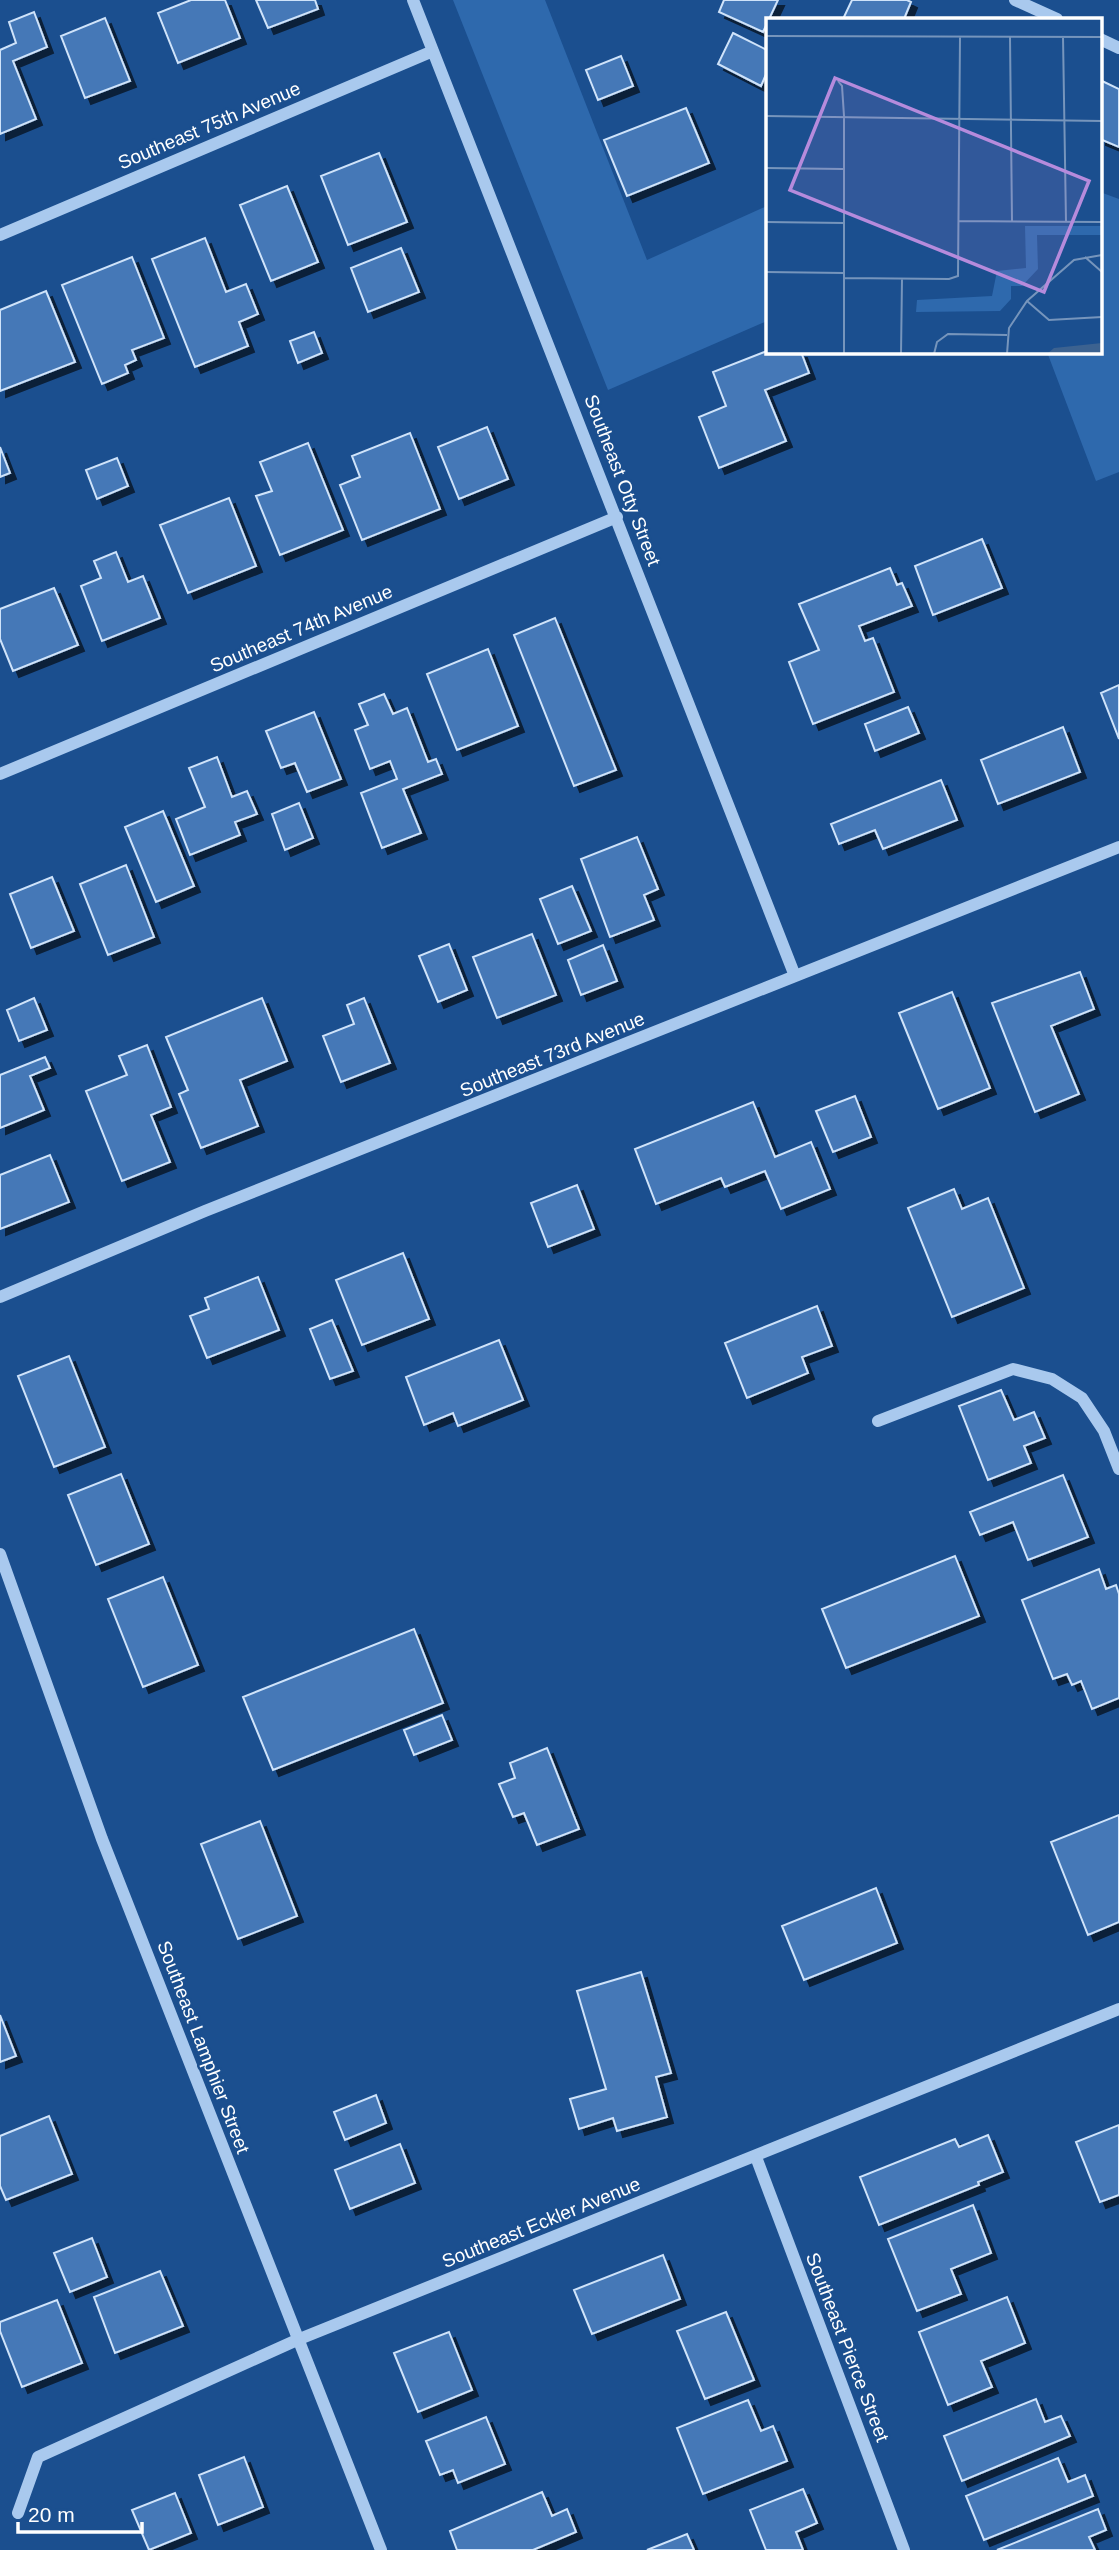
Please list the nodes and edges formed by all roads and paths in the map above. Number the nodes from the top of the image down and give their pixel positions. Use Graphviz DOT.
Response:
graph roads {
  1 [pos="412,0"];
  2 [pos="1015,0"];
  3 [pos="1055,18"];
  4 [pos="1102,40"];
  5 [pos="1119,48"];
  6 [pos="433,51"];
  7 [pos="0,235"];
  8 [pos="617,517"];
  9 [pos="0,774"];
  10 [pos="1119,847"];
  11 [pos="795,976"];
  12 [pos="0,1297"];
  13 [pos="878,1421"];
  14 [pos="1119,1469"];
  15 [pos="0,1555"];
  16 [pos="1119,2009"];
  17 [pos="756,2157"];
  18 [pos="297,2340"];
  19 [pos="18,2514"];
  20 [pos="381,2550"];
  21 [pos="904,2550"];
  1 -- 6 [label="street, Southeast Otty Street"];
  2 -- 3 [label="street"];
  4 -- 5 [label="street"];
  6 -- 7 [label="street, Southeast 75th Avenue"];
  6 -- 8 [label="street, Southeast Otty Street"];
  8 -- 9 [label="street, Southeast 74th Avenue"];
  8 -- 11 [label="street, Southeast Otty Street"];
  10 -- 11 [label="street, Southeast 73rd Avenue"];
  11 -- 12 [label="street, Southeast 73rd Avenue"];
  13 -- 14 [label="street"];
  15 -- 18 [label="street, Southeast Lamphier Street"];
  16 -- 17 [label="street, Southeast Eckler Avenue"];
  17 -- 18 [label="street, Southeast Eckler Avenue"];
  17 -- 21 [label="street, Southeast Pierce Street"];
  18 -- 19 [label="street, Southeast Eckler Avenue"];
  18 -- 20 [label="street, Southeast Lamphier Street"];
}
